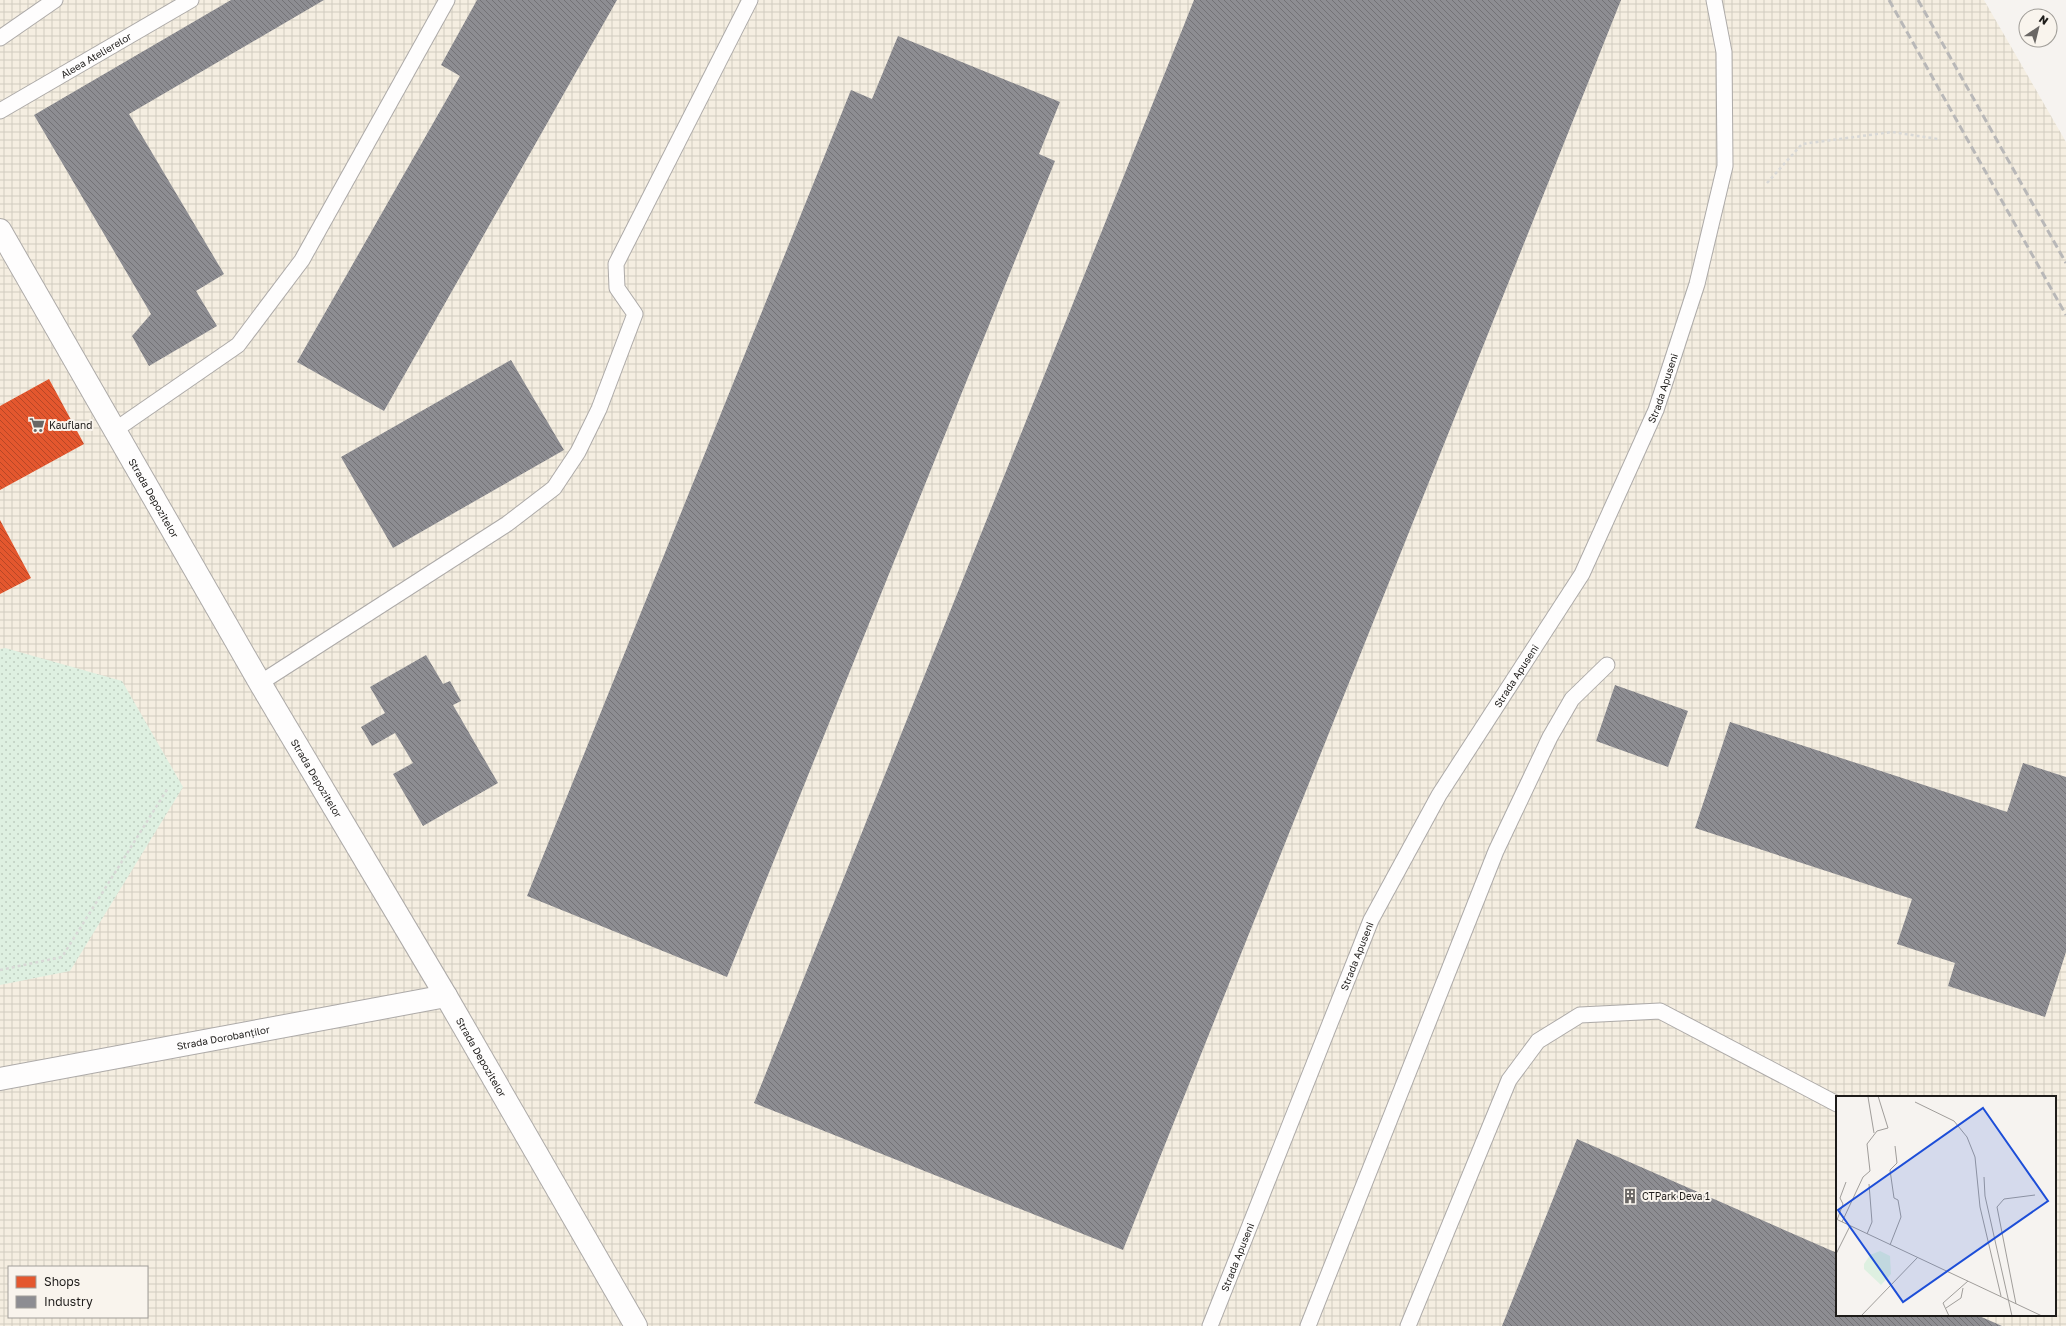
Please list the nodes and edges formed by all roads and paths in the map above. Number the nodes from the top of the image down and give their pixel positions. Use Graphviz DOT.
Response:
graph roads {
  1 [pos="54,0"];
  2 [pos="191,0"];
  3 [pos="447,0"];
  4 [pos="750,0"];
  5 [pos="1714,0"];
  6 [pos="0,38"];
  7 [pos="0,110"];
  8 [pos="1938,139"];
  9 [pos="1767,183"];
  10 [pos="1,232"];
  11 [pos="115,430"];
  12 [pos="1607,665"];
  13 [pos="260,683"];
  14 [pos="168,788"];
  15 [pos="0,970"];
  16 [pos="446,996"];
  17 [pos="0,1079"];
  18 [pos="1836,1103"];
  19 [pos="636,1326"];
  20 [pos="1210,1326"];
  21 [pos="1308,1326"];
  22 [pos="1408,1326"];
  1 -- 6 [label="lane"];
  2 -- 7 [label="lane, Aleea Atelierelor"];
  3 -- 11 [label="lane"];
  4 -- 13 [label="lane"];
  5 -- 20 [label="lane, Strada Apuseni"];
  8 -- 9 [label="path"];
  10 -- 11 [label="street, Strada Depozitelor"];
  11 -- 13 [label="street, Strada Depozitelor"];
  12 -- 21 [label="lane"];
  13 -- 16 [label="street, Strada Depozitelor"];
  14 -- 15 [label="path"];
  16 -- 17 [label="street, Strada Dorobanților"];
  16 -- 19 [label="street, Strada Depozitelor"];
  18 -- 22 [label="lane"];
}
